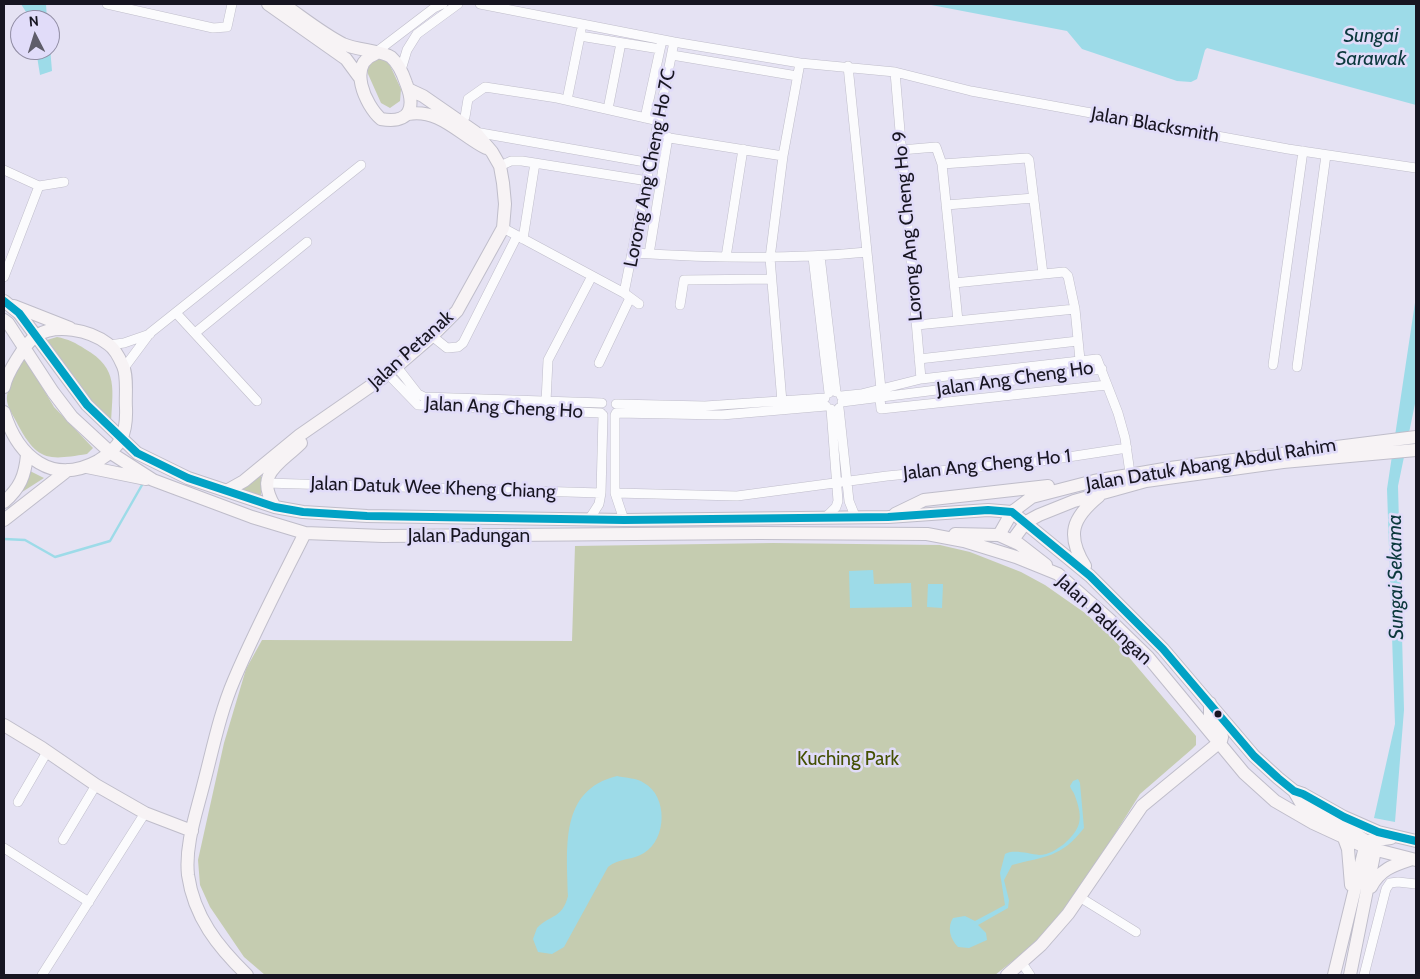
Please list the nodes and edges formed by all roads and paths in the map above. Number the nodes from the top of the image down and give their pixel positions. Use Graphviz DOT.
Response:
graph roads {
  1 [pos="107,4"];
  2 [pos="232,4"];
  3 [pos="268,4"];
  4 [pos="283,4"];
  5 [pos="443,4"];
  6 [pos="458,4"];
  7 [pos="480,4"];
  8 [pos="523,8"];
  9 [pos="582,24"];
  10 [pos="580,36"];
  11 [pos="674,42"];
  12 [pos="622,43"];
  13 [pos="661,45"];
  14 [pos="375,54"];
  15 [pos="672,55"];
  16 [pos="800,63"];
  17 [pos="848,66"];
  18 [pos="401,70"];
  19 [pos="895,72"];
  20 [pos="797,76"];
  21 [pos="360,78"];
  22 [pos="408,89"];
  23 [pos="567,100"];
  24 [pos="608,109"];
  25 [pos="408,114"];
  26 [pos="646,118"];
  27 [pos="660,121"];
  28 [pos="461,122"];
  29 [pos="475,132"];
  30 [pos="657,136"];
  31 [pos="668,137"];
  32 [pos="744,149"];
  33 [pos="901,150"];
  34 [pos="1303,151"];
  35 [pos="492,152"];
  36 [pos="1326,155"];
  37 [pos="783,156"];
  38 [pos="535,163"];
  39 [pos="651,163"];
  40 [pos="942,164"];
  41 [pos="361,165"];
  42 [pos="500,166"];
  43 [pos="1416,168"];
  44 [pos="4,170"];
  45 [pos="648,181"];
  46 [pos="64,182"];
  47 [pos="39,186"];
  48 [pos="1034,198"];
  49 [pos="946,205"];
  50 [pos="503,228"];
  51 [pos="520,238"];
  52 [pos="307,242"];
  53 [pos="867,252"];
  54 [pos="633,253"];
  55 [pos="649,254"];
  56 [pos="726,257"];
  57 [pos="816,257"];
  58 [pos="770,258"];
  59 [pos="1043,274"];
  60 [pos="592,276"];
  61 [pos="4,277"];
  62 [pos="771,279"];
  63 [pos="954,283"];
  64 [pos="627,296"];
  65 [pos="7,302"];
  66 [pos="639,304"];
  67 [pos="680,305"];
  68 [pos="1075,308"];
  69 [pos="177,314"];
  70 [pos="4,320"];
  71 [pos="958,321"];
  72 [pos="916,325"];
  73 [pos="73,329"];
  74 [pos="150,334"];
  75 [pos="195,334"];
  76 [pos="37,335"];
  77 [pos="436,341"];
  78 [pos="1078,341"];
  79 [pos="109,345"];
  80 [pos="24,350"];
  81 [pos="919,359"];
  82 [pos="1080,360"];
  83 [pos="599,363"];
  84 [pos="1272,365"];
  85 [pos="1297,367"];
  86 [pos="124,368"];
  87 [pos="1102,369"];
  88 [pos="393,371"];
  89 [pos="921,379"];
  90 [pos="4,385"];
  91 [pos="1107,385"];
  92 [pos="881,393"];
  93 [pos="257,401"];
  94 [pos="834,401"];
  95 [pos="546,402"];
  96 [pos="782,402"];
  97 [pos="602,410"];
  98 [pos="616,411"];
  99 [pos="4,412"];
  100 [pos="322,422"];
  101 [pos="9,434"];
  102 [pos="1416,437"];
  103 [pos="123,438"];
  104 [pos="1383,446"];
  105 [pos="1127,448"];
  106 [pos="1414,450"];
  107 [pos="111,453"];
  108 [pos="27,455"];
  109 [pos="87,467"];
  110 [pos="68,470"];
  111 [pos="1130,473"];
  112 [pos="153,480"];
  113 [pos="1094,481"];
  114 [pos="266,483"];
  115 [pos="847,483"];
  116 [pos="837,484"];
  117 [pos="228,490"];
  118 [pos="1102,492"];
  119 [pos="601,493"];
  120 [pos="615,493"];
  121 [pos="4,502"];
  122 [pos="275,507"];
  123 [pos="1012,512"];
  124 [pos="855,516"];
  125 [pos="888,517"];
  126 [pos="590,518"];
  127 [pos="825,518"];
  128 [pos="4,520"];
  129 [pos="624,520"];
  130 [pos="1026,522"];
  131 [pos="305,532"];
  132 [pos="927,534"];
  133 [pos="999,535"];
  134 [pos="1012,541"];
  135 [pos="1058,574"];
  136 [pos="1090,576"];
  137 [pos="1210,703"];
  138 [pos="4,725"];
  139 [pos="1218,744"];
  140 [pos="48,752"];
  141 [pos="96,785"];
  142 [pos="18,802"];
  143 [pos="146,814"];
  144 [pos="192,831"];
  145 [pos="1344,838"];
  146 [pos="63,840"];
  147 [pos="1416,841"];
  148 [pos="1372,843"];
  149 [pos="4,848"];
  150 [pos="1414,859"];
  151 [pos="1416,884"];
  152 [pos="1366,895"];
  153 [pos="1081,898"];
  154 [pos="1351,900"];
  155 [pos="88,902"];
  156 [pos="1136,932"];
  157 [pos="1022,963"];
  158 [pos="42,975"];
  159 [pos="246,975"];
  160 [pos="1007,975"];
  161 [pos="1030,975"];
  162 [pos="1334,975"];
  163 [pos="1354,975"];
  1 -- 2 [label="street"];
  3 -- 21 [label="main road"];
  4 -- 14 [label="main road"];
  5 -- 14 [label="street"];
  6 -- 18 [label="street"];
  7 -- 8 [label="street"];
  8 -- 9 [label="street"];
  9 -- 10 [label="street"];
  9 -- 13 [label="street"];
  10 -- 12 [label="street"];
  10 -- 23 [label="street"];
  11 -- 13 [label="street, Jalan Blacksmith"];
  11 -- 15 [label="street, Lorong Ang Cheng Ho 7C"];
  11 -- 16 [label="street, Jalan Blacksmith"];
  12 -- 13 [label="street"];
  12 -- 24 [label="street"];
  13 -- 26 [label="street"];
  14 -- 18 [label="main road"];
  14 -- 21 [label="main road"];
  15 -- 20 [label="street"];
  15 -- 27 [label="street, Lorong Ang Cheng Ho 7C"];
  16 -- 17 [label="street, Jalan Blacksmith"];
  16 -- 20 [label="street"];
  17 -- 19 [label="street, Jalan Blacksmith"];
  17 -- 53 [label="street"];
  18 -- 22 [label="main road"];
  19 -- 33 [label="street, Lorong Ang Cheng Ho 9"];
  19 -- 34 [label="street, Jalan Blacksmith"];
  20 -- 37 [label="street"];
  21 -- 25 [label="main road"];
  22 -- 25 [label="main road"];
  22 -- 28 [label="main road, Jalan Petanak"];
  23 -- 24 [label="street"];
  23 -- 28 [label="street"];
  24 -- 26 [label="street"];
  25 -- 35 [label="main road"];
  26 -- 27 [label="street"];
  27 -- 30 [label="street, Lorong Ang Cheng Ho 7C"];
  28 -- 29 [label="main road, Jalan Petanak"];
  29 -- 35 [label="main road, Jalan Petanak"];
  29 -- 39 [label="street"];
  30 -- 31 [label="street"];
  30 -- 39 [label="street, Lorong Ang Cheng Ho 7C"];
  31 -- 32 [label="street"];
  31 -- 55 [label="street"];
  32 -- 37 [label="street"];
  32 -- 56 [label="street"];
  33 -- 40 [label="street"];
  33 -- 72 [label="street, Lorong Ang Cheng Ho 9"];
  34 -- 36 [label="street, Jalan Blacksmith"];
  34 -- 84 [label="street"];
  35 -- 42 [label="main road, Jalan Petanak"];
  36 -- 43 [label="street, Jalan Blacksmith"];
  36 -- 85 [label="street"];
  37 -- 58 [label="street"];
  38 -- 42 [label="street"];
  38 -- 45 [label="street"];
  38 -- 51 [label="street"];
  39 -- 45 [label="street, Lorong Ang Cheng Ho 7C"];
  40 -- 48 [label="street"];
  40 -- 49 [label="street"];
  41 -- 69 [label="street"];
  42 -- 50 [label="main road, Jalan Petanak"];
  44 -- 47 [label="street"];
  45 -- 54 [label="street, Lorong Ang Cheng Ho 7C"];
  46 -- 47 [label="street"];
  47 -- 61 [label="street"];
  48 -- 49 [label="street"];
  48 -- 59 [label="street"];
  49 -- 63 [label="street"];
  50 -- 51 [label="street"];
  50 -- 77 [label="main road, Jalan Petanak"];
  51 -- 60 [label="street"];
  51 -- 77 [label="street"];
  52 -- 75 [label="street"];
  53 -- 57 [label="street"];
  53 -- 92 [label="street"];
  54 -- 55 [label="street"];
  54 -- 64 [label="street, Lorong Ang Cheng Ho 7C"];
  55 -- 56 [label="street"];
  56 -- 58 [label="street"];
  57 -- 58 [label="street"];
  57 -- 94 [label="street"];
  58 -- 62 [label="street"];
  59 -- 63 [label="street"];
  59 -- 68 [label="street"];
  60 -- 64 [label="street"];
  60 -- 95 [label="street"];
  62 -- 67 [label="street"];
  62 -- 96 [label="street"];
  63 -- 71 [label="street"];
  64 -- 66 [label="street"];
  64 -- 83 [label="street, Lorong Ang Cheng Ho 7C"];
  65 -- 73 [label="main road"];
  65 -- 76 [label="main road, Jalan Padungan"];
  68 -- 71 [label="street"];
  68 -- 78 [label="street"];
  69 -- 74 [label="street"];
  69 -- 75 [label="street"];
  70 -- 80 [label="main road, Jalan Padungan"];
  71 -- 72 [label="street"];
  72 -- 81 [label="street, Lorong Ang Cheng Ho 9"];
  73 -- 76 [label="main road"];
  73 -- 79 [label="main road"];
  74 -- 79 [label="street"];
  74 -- 86 [label="street"];
  75 -- 93 [label="street"];
  76 -- 80 [label="main road"];
  76 -- 103 [label="main road, Jalan Padungan"];
  77 -- 88 [label="main road, Jalan Petanak"];
  78 -- 81 [label="street"];
  78 -- 82 [label="street"];
  79 -- 86 [label="main road"];
  80 -- 90 [label="main road"];
  80 -- 107 [label="main road, Jalan Padungan"];
  81 -- 89 [label="street, Lorong Ang Cheng Ho 9"];
  82 -- 87 [label="street, Jalan Ang Cheng Ho"];
  82 -- 89 [label="street, Jalan Ang Cheng Ho"];
  86 -- 103 [label="main road"];
  87 -- 91 [label="street"];
  87 -- 92 [label="street, Jalan Ang Cheng Ho"];
  88 -- 95 [label="street, Jalan Ang Cheng Ho"];
  88 -- 97 [label="street, Jalan Ang Cheng Ho"];
  88 -- 100 [label="main road, Jalan Petanak"];
  89 -- 92 [label="street, Jalan Ang Cheng Ho"];
  91 -- 92 [label="street"];
  91 -- 105 [label="street"];
  92 -- 94 [label="street, Jalan Ang Cheng Ho"];
  94 -- 96 [label="street, Jalan Ang Cheng Ho"];
  94 -- 98 [label="street, Jalan Ang Cheng Ho"];
  94 -- 115 [label="street"];
  94 -- 116 [label="street"];
  95 -- 97 [label="street, Jalan Ang Cheng Ho"];
  96 -- 98 [label="street, Jalan Ang Cheng Ho"];
  97 -- 98 [label="street"];
  97 -- 98 [label="street"];
  97 -- 119 [label="street"];
  98 -- 120 [label="street"];
  99 -- 101 [label="main road"];
  100 -- 114 [label="main road, Jalan Petanak"];
  100 -- 117 [label="main road, Jalan Petanak"];
  101 -- 108 [label="main road"];
  102 -- 104 [label="main road, Jalan Datuk Abang Abdul Rahim"];
  103 -- 107 [label="main road"];
  103 -- 117 [label="main road, Jalan Padungan"];
  104 -- 106 [label="main road, Jalan Datuk Abang Abdul Rahim"];
  104 -- 111 [label="main road, Jalan Datuk Abang Abdul Rahim"];
  104 -- 118 [label="main road, Jalan Datuk Abang Abdul Rahim"];
  105 -- 111 [label="street"];
  105 -- 115 [label="street, Jalan Ang Cheng Ho 1"];
  107 -- 109 [label="main road"];
  107 -- 112 [label="main road, Jalan Padungan"];
  108 -- 110 [label="main road"];
  108 -- 121 [label="main road"];
  109 -- 110 [label="main road"];
  109 -- 112 [label="main road"];
  110 -- 128 [label="main road"];
  111 -- 113 [label="main road, Jalan Datuk Abang Abdul Rahim"];
  112 -- 131 [label="main road, Jalan Padungan"];
  113 -- 123 [label="main road, Jalan Datuk Abang Abdul Rahim"];
  113 -- 125 [label="main road"];
  114 -- 119 [label="street, Jalan Datuk Wee Kheng Chiang"];
  114 -- 122 [label="main road"];
  115 -- 116 [label="street"];
  115 -- 124 [label="street"];
  116 -- 120 [label="street"];
  116 -- 127 [label="street"];
  117 -- 122 [label="main road, Jalan Padungan"];
  118 -- 130 [label="main road, Jalan Datuk Abang Abdul Rahim"];
  118 -- 136 [label="main road"];
  119 -- 126 [label="street"];
  120 -- 129 [label="street"];
  122 -- 126 [label="main road, Jalan Padungan"];
  123 -- 125 [label="main road, Jalan Padungan"];
  123 -- 130 [label="main road, Jalan Padungan"];
  123 -- 133 [label="main road"];
  124 -- 125 [label="main road, Jalan Padungan"];
  124 -- 127 [label="main road, Jalan Padungan"];
  126 -- 129 [label="main road, Jalan Padungan"];
  127 -- 129 [label="main road, Jalan Padungan"];
  130 -- 134 [label="main road"];
  130 -- 136 [label="main road, Jalan Padungan"];
  131 -- 132 [label="main road, Jalan Padungan"];
  131 -- 144 [label="main road"];
  132 -- 133 [label="main road"];
  132 -- 135 [label="main road, Jalan Padungan"];
  133 -- 134 [label="main road"];
  134 -- 135 [label="main road"];
  135 -- 139 [label="main road, Jalan Padungan"];
  136 -- 137 [label="main road, Jalan Padungan"];
  137 -- 139 [label="main road"];
  137 -- 148 [label="main road, Jalan Padungan"];
  138 -- 140 [label="main road"];
  139 -- 145 [label="main road, Jalan Padungan"];
  139 -- 153 [label="main road"];
  140 -- 141 [label="main road"];
  140 -- 142 [label="street"];
  141 -- 143 [label="main road"];
  141 -- 146 [label="street"];
  143 -- 144 [label="main road"];
  143 -- 155 [label="street"];
  144 -- 159 [label="main road"];
  145 -- 148 [label="main road, Jalan Padungan"];
  145 -- 154 [label="main road"];
  147 -- 148 [label="main road"];
  148 -- 150 [label="main road"];
  148 -- 152 [label="main road"];
  148 -- 154 [label="main road"];
  149 -- 155 [label="street"];
  150 -- 152 [label="main road"];
  151 -- 163 [label="street"];
  152 -- 163 [label="main road"];
  153 -- 156 [label="street"];
  153 -- 157 [label="main road"];
  154 -- 162 [label="main road"];
  155 -- 158 [label="street"];
  157 -- 160 [label="main road"];
  157 -- 161 [label="street"];
}
